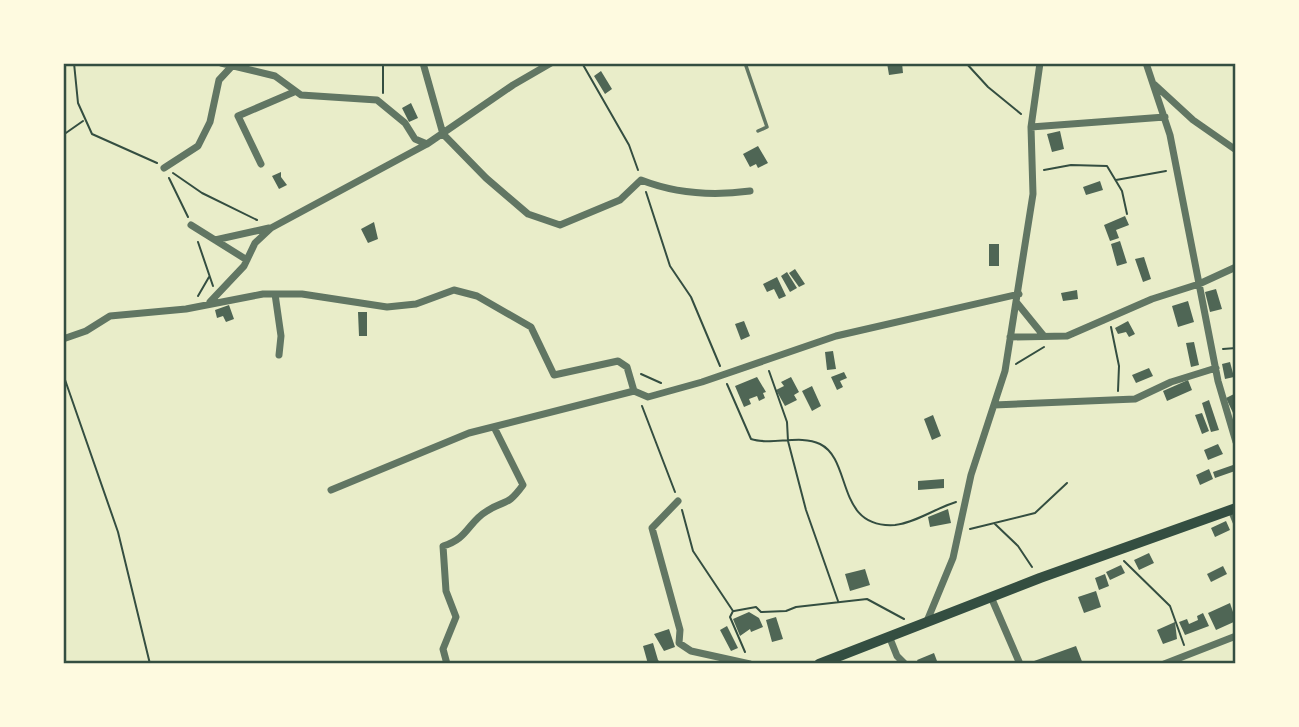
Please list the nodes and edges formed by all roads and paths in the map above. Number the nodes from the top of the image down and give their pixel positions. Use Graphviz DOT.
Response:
graph roads {
  1 [pos="74,63"];
  2 [pos="221,63"];
  3 [pos="383,63"];
  4 [pos="422,63"];
  5 [pos="551,63"];
  6 [pos="582,63"];
  7 [pos="745,63"];
  8 [pos="966,63"];
  9 [pos="1040,63"];
  10 [pos="1146,63"];
  11 [pos="232,65"];
  12 [pos="1152,81"];
  13 [pos="294,92"];
  14 [pos="383,104"];
  15 [pos="1165,117"];
  16 [pos="84,121"];
  17 [pos="1031,127"];
  18 [pos="758,131"];
  19 [pos="443,134"];
  20 [pos="63,135"];
  21 [pos="427,144"];
  22 [pos="1236,150"];
  23 [pos="261,163"];
  24 [pos="164,167"];
  25 [pos="1178,169"];
  26 [pos="1033,172"];
  27 [pos="641,180"];
  28 [pos="1115,180"];
  29 [pos="750,191"];
  30 [pos="1127,214"];
  31 [pos="191,225"];
  32 [pos="271,228"];
  33 [pos="215,240"];
  34 [pos="247,260"];
  35 [pos="1236,267"];
  36 [pos="209,277"];
  37 [pos="1199,284"];
  38 [pos="275,294"];
  39 [pos="1018,294"];
  40 [pos="210,302"];
  41 [pos="1017,303"];
  42 [pos="186,309"];
  43 [pos="1109,319"];
  44 [pos="1043,335"];
  45 [pos="1059,336"];
  46 [pos="1010,337"];
  47 [pos="63,339"];
  48 [pos="1236,348"];
  49 [pos="1212,350"];
  50 [pos="279,355"];
  51 [pos="764,360"];
  52 [pos="627,367"];
  53 [pos="1216,368"];
  54 [pos="1005,371"];
  55 [pos="63,374"];
  56 [pos="723,374"];
  57 [pos="674,389"];
  58 [pos="636,393"];
  59 [pos="1118,401"];
  60 [pos="994,405"];
  61 [pos="1233,417"];
  62 [pos="494,427"];
  63 [pos="788,441"];
  64 [pos="1236,442"];
  65 [pos="1067,483"];
  66 [pos="331,490"];
  67 [pos="965,499"];
  68 [pos="678,500"];
  69 [pos="1234,510"];
  70 [pos="1236,522"];
  71 [pos="995,523"];
  72 [pos="959,531"];
  73 [pos="1112,551"];
  74 [pos="1040,578"];
  75 [pos="991,597"];
  76 [pos="838,601"];
  77 [pos="733,611"];
  78 [pos="921,623"];
  79 [pos="889,636"];
  80 [pos="1236,636"];
  81 [pos="1188,656"];
  82 [pos="149,664"];
  83 [pos="447,664"];
  84 [pos="750,664"];
  85 [pos="819,664"];
  86 [pos="905,664"];
  87 [pos="1020,664"];
  88 [pos="1164,664"];
  1 -- 16 [label="path"];
  2 -- 11 [label="street"];
  3 -- 14 [label="path"];
  4 -- 19 [label="street"];
  5 -- 19 [label="street"];
  6 -- 27 [label="path"];
  7 -- 18 [label="lane"];
  8 -- 17 [label="path"];
  9 -- 17 [label="street"];
  10 -- 12 [label="street"];
  11 -- 13 [label="street"];
  11 -- 24 [label="street"];
  12 -- 15 [label="street"];
  12 -- 22 [label="street"];
  13 -- 14 [label="street"];
  13 -- 23 [label="street"];
  14 -- 21 [label="street"];
  15 -- 17 [label="street"];
  15 -- 25 [label="street"];
  16 -- 20 [label="path"];
  16 -- 24 [label="path"];
  17 -- 26 [label="street"];
  19 -- 21 [label="street"];
  19 -- 27 [label="street"];
  21 -- 32 [label="street"];
  24 -- 32 [label="path"];
  25 -- 28 [label="path"];
  25 -- 37 [label="street"];
  26 -- 28 [label="path"];
  26 -- 39 [label="street"];
  27 -- 29 [label="street"];
  27 -- 56 [label="path"];
  28 -- 30 [label="path"];
  31 -- 33 [label="street"];
  32 -- 33 [label="street"];
  32 -- 34 [label="street"];
  33 -- 34 [label="street"];
  34 -- 40 [label="street"];
  35 -- 37 [label="street"];
  36 -- 42 [label="path"];
  37 -- 43 [label="street"];
  37 -- 49 [label="street"];
  38 -- 40 [label="street"];
  38 -- 50 [label="street"];
  38 -- 52 [label="street"];
  39 -- 41 [label="street"];
  39 -- 51 [label="street"];
  40 -- 42 [label="street"];
  41 -- 44 [label="street"];
  41 -- 46 [label="street"];
  42 -- 47 [label="street"];
  43 -- 45 [label="street"];
  43 -- 59 [label="path"];
  44 -- 45 [label="street"];
  44 -- 46 [label="street"];
  45 -- 54 [label="path"];
  46 -- 54 [label="street"];
  48 -- 49 [label="path"];
  49 -- 53 [label="street"];
  51 -- 56 [label="street"];
  51 -- 63 [label="path"];
  52 -- 57 [label="path"];
  52 -- 58 [label="street"];
  53 -- 59 [label="street"];
  53 -- 61 [label="street"];
  54 -- 60 [label="street"];
  55 -- 82 [label="path"];
  56 -- 57 [label="street"];
  56 -- 63 [label="path"];
  57 -- 58 [label="street"];
  58 -- 62 [label="street"];
  58 -- 68 [label="path"];
  59 -- 60 [label="street"];
  60 -- 67 [label="street"];
  61 -- 64 [label="street"];
  62 -- 66 [label="street"];
  62 -- 83 [label="street"];
  63 -- 67 [label="path"];
  63 -- 76 [label="path"];
  65 -- 71 [label="path"];
  67 -- 72 [label="street"];
  68 -- 77 [label="path"];
  68 -- 84 [label="street"];
  69 -- 70 [label="street"];
  69 -- 73 [label="main road"];
  71 -- 72 [label="path"];
  71 -- 74 [label="path"];
  72 -- 78 [label="street"];
  73 -- 74 [label="main road"];
  73 -- 81 [label="path"];
  74 -- 75 [label="main road"];
  75 -- 78 [label="main road"];
  75 -- 87 [label="street"];
  76 -- 77 [label="path"];
  76 -- 78 [label="path"];
  77 -- 84 [label="path"];
  78 -- 79 [label="main road"];
  79 -- 85 [label="main road"];
  79 -- 86 [label="street"];
  80 -- 81 [label="street"];
  81 -- 88 [label="street"];
}
